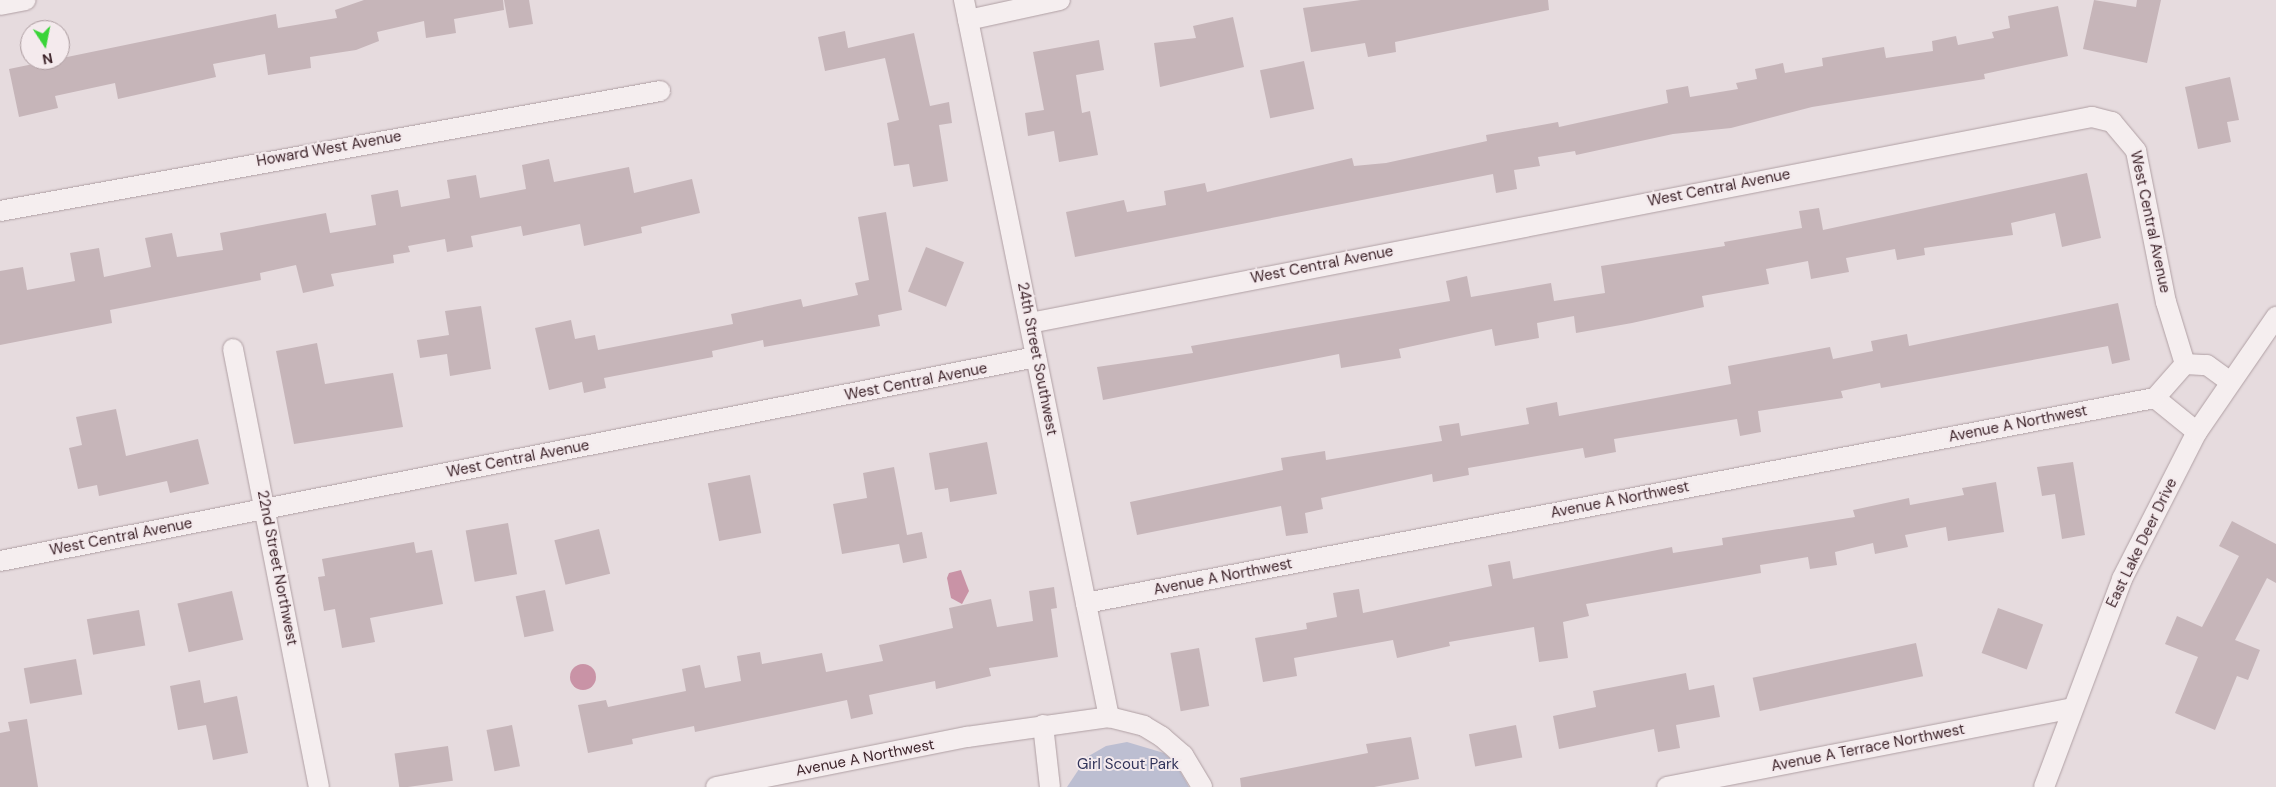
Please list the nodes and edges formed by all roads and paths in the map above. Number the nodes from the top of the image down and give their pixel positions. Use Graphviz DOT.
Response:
graph roads {
  1 [pos="26,0"];
  2 [pos="964,0"];
  3 [pos="977,0"];
  4 [pos="1060,0"];
  5 [pos="0,5"];
  6 [pos="968,20"];
  7 [pos="660,92"];
  8 [pos="0,211"];
  9 [pos="2276,317"];
  10 [pos="1030,323"];
  11 [pos="233,349"];
  12 [pos="1036,357"];
  13 [pos="2185,364"];
  14 [pos="2229,381"];
  15 [pos="2155,398"];
  16 [pos="2197,432"];
  17 [pos="264,508"];
  18 [pos="0,560"];
  19 [pos="1086,603"];
  20 [pos="2070,709"];
  21 [pos="1109,717"];
  22 [pos="1044,725"];
  23 [pos="319,787"];
  24 [pos="716,787"];
  25 [pos="1050,787"];
  26 [pos="1202,787"];
  27 [pos="1667,787"];
  28 [pos="2044,787"];
  1 -- 5 [label="street"];
  2 -- 6 [label="street, 24th Street Southwest"];
  3 -- 6 [label="street"];
  4 -- 6 [label="street"];
  6 -- 10 [label="street, 24th Street Southwest"];
  7 -- 8 [label="street, Howard West Avenue"];
  9 -- 14 [label="street, East Lake Deer Drive"];
  10 -- 12 [label="street, 24th Street Southwest"];
  10 -- 13 [label="street, West Central Avenue"];
  11 -- 17 [label="street, 22nd Street Northwest"];
  12 -- 17 [label="street, West Central Avenue"];
  12 -- 19 [label="street, 24th Street Southwest"];
  13 -- 14 [label="street"];
  13 -- 15 [label="street"];
  14 -- 16 [label="street, East Lake Deer Drive"];
  15 -- 16 [label="street"];
  15 -- 19 [label="street, Avenue A Northwest"];
  16 -- 20 [label="street, East Lake Deer Drive"];
  17 -- 18 [label="street, West Central Avenue"];
  17 -- 23 [label="street, 22nd Street Northwest"];
  19 -- 21 [label="street, 24th Street Southwest"];
  20 -- 27 [label="street, Avenue A Terrace Northwest"];
  20 -- 28 [label="street, East Lake Deer Drive"];
  21 -- 22 [label="street, Avenue A Northwest"];
  21 -- 26 [label="street"];
  22 -- 24 [label="street, Avenue A Northwest"];
  22 -- 25 [label="street"];
}
